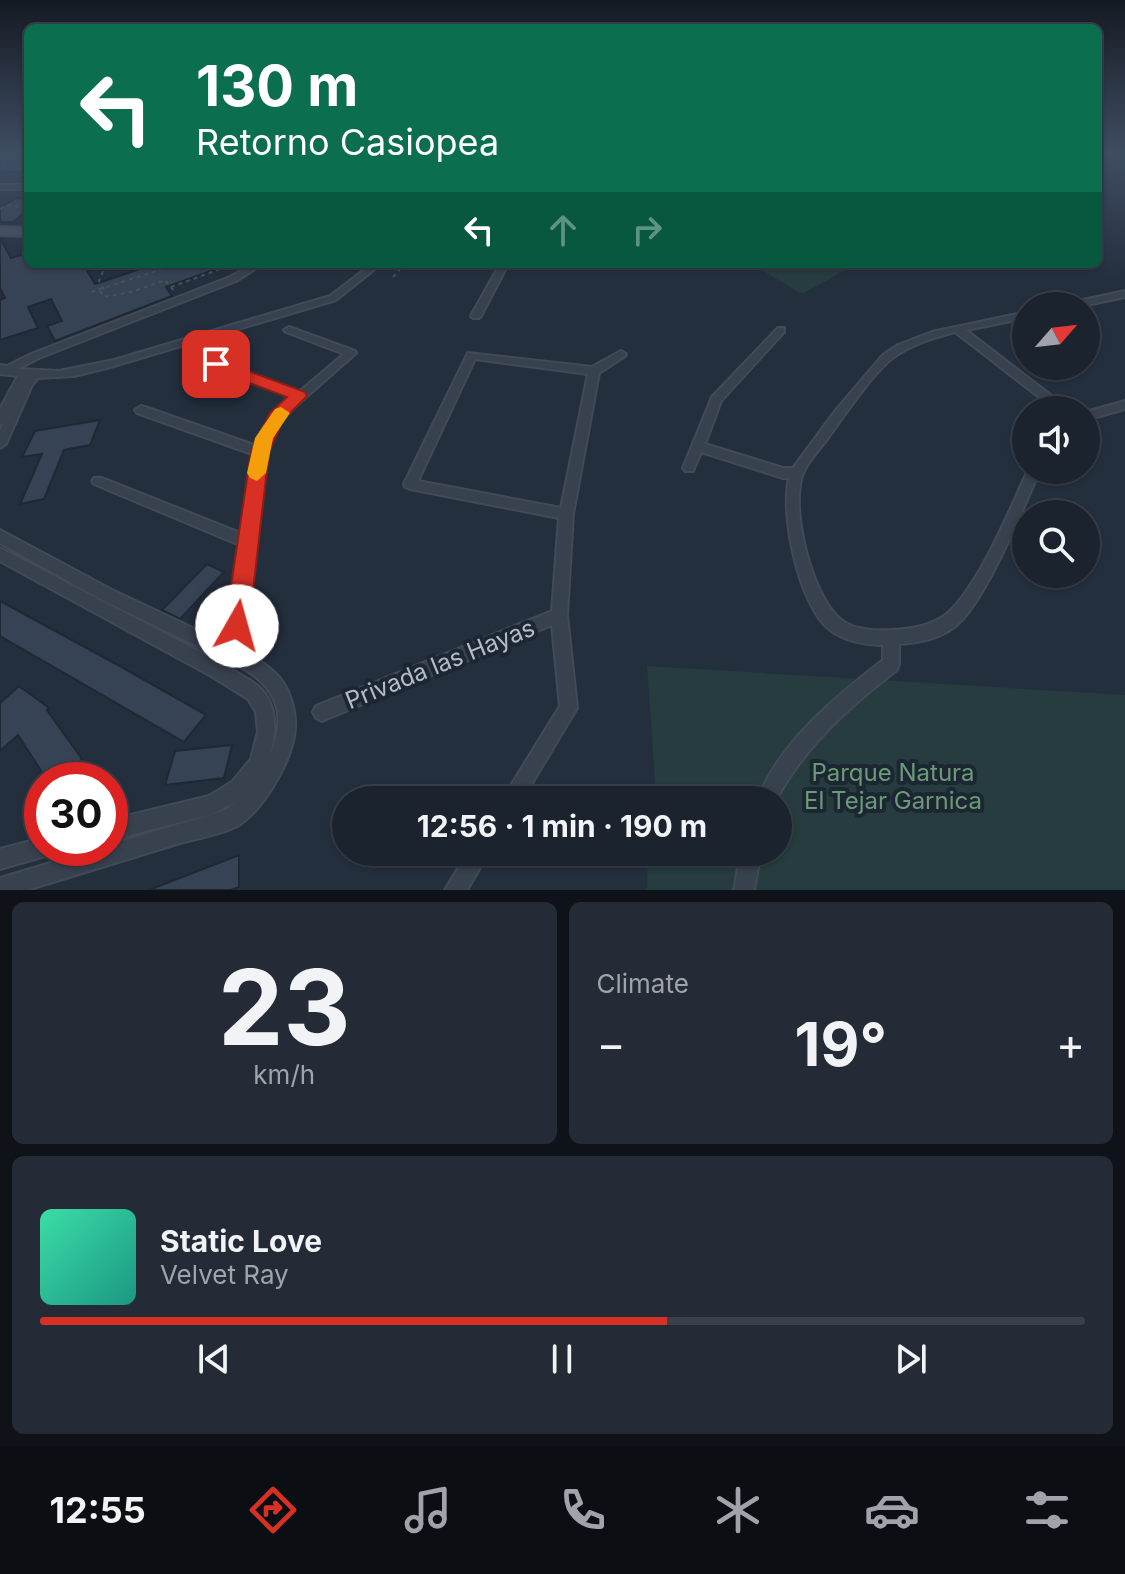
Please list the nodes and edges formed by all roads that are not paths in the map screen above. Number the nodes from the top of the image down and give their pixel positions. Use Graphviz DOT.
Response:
graph roads {
  1 [pos="0,231"];
  2 [pos="24,232"];
  3 [pos="252,268"];
  4 [pos="372,268"];
  5 [pos="502,268"];
  6 [pos="1125,294"];
  7 [pos="1100,299"];
  8 [pos="476,316"];
  9 [pos="1012,318"];
  10 [pos="289,330"];
  11 [pos="781,330"];
  12 [pos="960,330"];
  13 [pos="621,354"];
  14 [pos="216,364"];
  15 [pos="2,371"];
  16 [pos="594,371"];
  17 [pos="30,375"];
  18 [pos="299,396"];
  19 [pos="1046,396"];
  20 [pos="1125,405"];
  21 [pos="141,410"];
  22 [pos="1100,412"];
  23 [pos="0,420"];
  24 [pos="0,444"];
  25 [pos="697,446"];
  26 [pos="260,452"];
  27 [pos="689,468"];
  28 [pos="796,473"];
  29 [pos="98,481"];
  30 [pos="1027,484"];
  31 [pos="566,514"];
  32 [pos="0,536"];
  33 [pos="247,542"];
  34 [pos="0,554"];
  35 [pos="559,615"];
  36 [pos="891,637"];
  37 [pos="233,654"];
  38 [pos="219,671"];
  39 [pos="322,712"];
  40 [pos="520,786"];
  41 [pos="773,786"];
  42 [pos="128,826"];
  43 [pos="24,853"];
  44 [pos="0,859"];
  45 [pos="470,866"];
  46 [pos="748,866"];
  47 [pos="0,888"];
  48 [pos="455,890"];
  49 [pos="744,890"];
  1 -- 2 [label="street"];
  3 -- 15 [label="street"];
  4 -- 17 [label="street"];
  5 -- 8 [label="street"];
  6 -- 7 [label="street"];
  9 -- 12 [label="street"];
  10 -- 18 [label="street"];
  11 -- 25 [label="street"];
  12 -- 19 [label="street"];
  12 -- 28 [label="street"];
  13 -- 16 [label="street"];
  14 -- 18 [label="street"];
  15 -- 17 [label="street"];
  16 -- 31 [label="street"];
  16 -- 31 [label="street"];
  17 -- 23 [label="street"];
  17 -- 24 [label="street"];
  18 -- 26 [label="street"];
  20 -- 22 [label="street"];
  21 -- 26 [label="street"];
  25 -- 27 [label="street"];
  25 -- 28 [label="street"];
  26 -- 33 [label="street"];
  28 -- 36 [label="street"];
  29 -- 33 [label="street"];
  30 -- 36 [label="street"];
  31 -- 35 [label="street"];
  32 -- 37 [label="street"];
  33 -- 37 [label="street"];
  34 -- 38 [label="street"];
  35 -- 39 [label="street, Privada las Hayas"];
  35 -- 40 [label="street"];
  36 -- 41 [label="street"];
  37 -- 38 [label="street"];
  37 -- 47 [label="street"];
  38 -- 42 [label="street"];
  43 -- 44 [label="street"];
  45 -- 48 [label="street"];
  46 -- 49 [label="street"];
}
